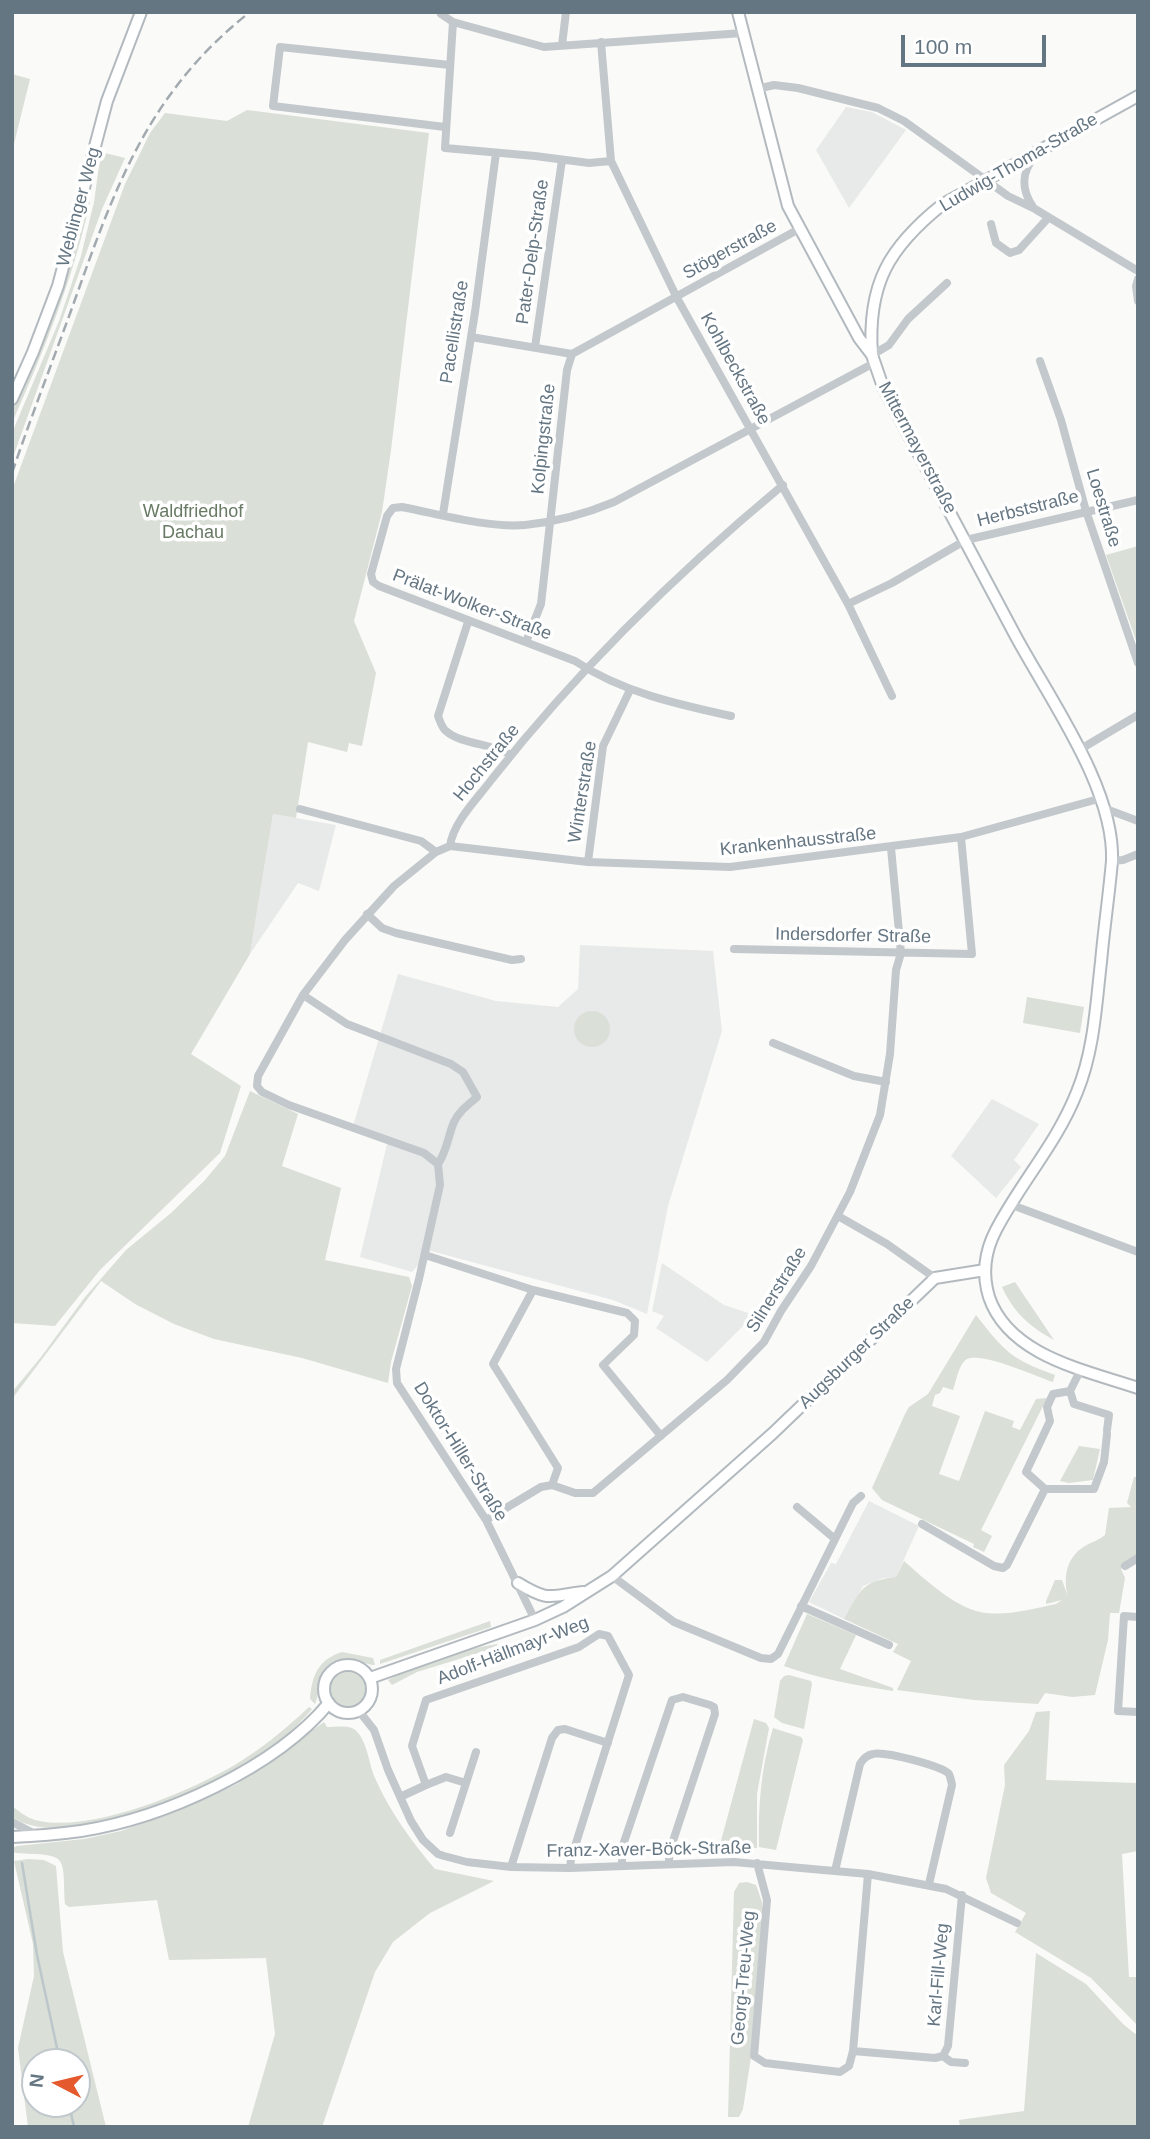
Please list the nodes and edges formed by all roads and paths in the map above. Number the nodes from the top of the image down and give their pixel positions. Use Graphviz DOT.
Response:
graph roads {
  1 [pos="141,12"];
  2 [pos="566,12"];
  3 [pos="738,12"];
  4 [pos="446,16"];
  5 [pos="743,33"];
  6 [pos="601,43"];
  7 [pos="562,45"];
  8 [pos="450,65"];
  9 [pos="757,89"];
  10 [pos="1138,96"];
  11 [pos="445,127"];
  12 [pos="496,153"];
  13 [pos="1036,153"];
  14 [pos="562,160"];
  15 [pos="611,161"];
  16 [pos="987,181"];
  17 [pos="1035,209"];
  18 [pos="1048,218"];
  19 [pos="991,224"];
  20 [pos="799,229"];
  21 [pos="1138,271"];
  22 [pos="1138,279"];
  23 [pos="947,283"];
  24 [pos="677,298"];
  25 [pos="1138,301"];
  26 [pos="471,337"];
  27 [pos="535,347"];
  28 [pos="572,354"];
  29 [pos="873,359"];
  30 [pos="1040,361"];
  31 [pos="12,399"];
  32 [pos="751,429"];
  33 [pos="783,485"];
  34 [pos="1138,500"];
  35 [pos="1086,510"];
  36 [pos="443,514"];
  37 [pos="552,521"];
  38 [pos="966,541"];
  39 [pos="848,604"];
  40 [pos="468,622"];
  41 [pos="526,642"];
  42 [pos="1138,663"];
  43 [pos="588,669"];
  44 [pos="630,690"];
  45 [pos="892,696"];
  46 [pos="1138,715"];
  47 [pos="731,716"];
  48 [pos="1079,750"];
  49 [pos="511,755"];
  50 [pos="1102,798"];
  51 [pos="300,809"];
  52 [pos="1106,810"];
  53 [pos="1138,821"];
  54 [pos="961,837"];
  55 [pos="450,846"];
  56 [pos="891,848"];
  57 [pos="436,852"];
  58 [pos="1138,854"];
  59 [pos="1112,861"];
  60 [pos="588,862"];
  61 [pos="367,914"];
  62 [pos="734,949"];
  63 [pos="901,953"];
  64 [pos="521,959"];
  65 [pos="303,995"];
  66 [pos="773,1042"];
  67 [pos="886,1082"];
  68 [pos="438,1164"];
  69 [pos="1012,1205"];
  70 [pos="838,1216"];
  71 [pos="1138,1252"];
  72 [pos="425,1255"];
  73 [pos="985,1270"];
  74 [pos="935,1278"];
  75 [pos="533,1290"];
  76 [pos="1081,1368"];
  77 [pos="1138,1388"];
  78 [pos="1070,1391"];
  79 [pos="661,1436"];
  80 [pos="552,1485"];
  81 [pos="1045,1489"];
  82 [pos="861,1496"];
  83 [pos="797,1507"];
  84 [pos="486,1520"];
  85 [pos="922,1524"];
  86 [pos="835,1539"];
  87 [pos="1138,1558"];
  88 [pos="1125,1566"];
  89 [pos="612,1576"];
  90 [pos="518,1583"];
  91 [pos="589,1591"];
  92 [pos="801,1606"];
  93 [pos="1138,1617"];
  94 [pos="535,1620"];
  95 [pos="889,1645"];
  96 [pos="370,1678"];
  97 [pos="329,1703"];
  98 [pos="359,1711"];
  99 [pos="1138,1712"];
  100 [pos="608,1743"];
  101 [pos="476,1752"];
  102 [pos="466,1783"];
  103 [pos="426,1785"];
  104 [pos="400,1797"];
  105 [pos="12,1822"];
  106 [pos="450,1833"];
  107 [pos="37,1835"];
  108 [pos="12,1837"];
  109 [pos="669,1863"];
  110 [pos="757,1863"];
  111 [pos="622,1866"];
  112 [pos="511,1867"];
  113 [pos="570,1868"];
  114 [pos="835,1871"];
  115 [pos="868,1874"];
  116 [pos="929,1884"];
  117 [pos="962,1895"];
  118 [pos="1017,1923"];
  119 [pos="853,2051"];
  120 [pos="943,2056"];
  121 [pos="965,2063"];
  1 -- 31 [label="main road, Weblinger Weg"];
  2 -- 7 [label="street"];
  3 -- 5 [label="main road, Mittermayerstraße"];
  4 -- 7 [label="street"];
  4 -- 8 [label="street"];
  5 -- 6 [label="street"];
  5 -- 9 [label="main road, Mittermayerstraße"];
  6 -- 7 [label="street"];
  6 -- 15 [label="street, Kohlbeckstraße"];
  8 -- 11 [label="street"];
  8 -- 11 [label="street"];
  9 -- 16 [label="street"];
  9 -- 20 [label="main road, Mittermayerstraße"];
  10 -- 13 [label="main road, Ludwig-Thoma-Straße"];
  11 -- 12 [label="street"];
  12 -- 14 [label="street"];
  12 -- 26 [label="street, Pacellistraße"];
  13 -- 16 [label="main road, Ludwig-Thoma-Straße"];
  13 -- 17 [label="street"];
  14 -- 15 [label="street"];
  14 -- 27 [label="street, Pater-Delp-Straße"];
  15 -- 24 [label="street, Kohlbeckstraße"];
  16 -- 17 [label="street"];
  16 -- 29 [label="main road, Ludwig-Thoma-Straße"];
  17 -- 18 [label="street"];
  18 -- 19 [label="street"];
  18 -- 21 [label="street"];
  20 -- 24 [label="street, Stögerstraße"];
  20 -- 29 [label="main road, Mittermayerstraße"];
  22 -- 25 [label="street"];
  23 -- 29 [label="street, Prälat-Wolker-Straße"];
  24 -- 28 [label="street"];
  24 -- 32 [label="street, Kohlbeckstraße"];
  26 -- 27 [label="street"];
  26 -- 36 [label="street, Pacellistraße"];
  27 -- 28 [label="street"];
  28 -- 37 [label="street, Kolpingstraße"];
  29 -- 32 [label="street, Prälat-Wolker-Straße"];
  29 -- 38 [label="main road, Mittermayerstraße"];
  30 -- 35 [label="street, Loestraße"];
  32 -- 33 [label="street, Kohlbeckstraße"];
  32 -- 37 [label="street, Prälat-Wolker-Straße"];
  33 -- 39 [label="street, Kohlbeckstraße"];
  33 -- 43 [label="street, Hochstraße"];
  34 -- 35 [label="street, Herbststraße"];
  35 -- 38 [label="street, Herbststraße"];
  35 -- 42 [label="street, Loestraße"];
  36 -- 37 [label="street, Prälat-Wolker-Straße"];
  36 -- 40 [label="street, Prälat-Wolker-Straße"];
  37 -- 41 [label="street, Kolpingstraße"];
  38 -- 39 [label="street, Herbststraße"];
  38 -- 48 [label="main road, Mittermayerstraße"];
  39 -- 45 [label="street, Kohlbeckstraße"];
  40 -- 41 [label="street, Prälat-Wolker-Straße"];
  40 -- 49 [label="street"];
  41 -- 43 [label="street, Prälat-Wolker-Straße"];
  43 -- 44 [label="street, Prälat-Wolker-Straße"];
  43 -- 49 [label="street, Hochstraße"];
  44 -- 47 [label="street, Prälat-Wolker-Straße"];
  44 -- 60 [label="street, Winterstraße"];
  46 -- 48 [label="street"];
  48 -- 50 [label="main road, Mittermayerstraße"];
  49 -- 55 [label="street, Hochstraße"];
  50 -- 52 [label="main road"];
  50 -- 54 [label="street, Krankenhausstraße"];
  51 -- 57 [label="street"];
  52 -- 53 [label="street"];
  52 -- 59 [label="main road"];
  54 -- 56 [label="street, Krankenhausstraße"];
  54 -- 63 [label="street, Indersdorfer Straße"];
  55 -- 57 [label="street"];
  55 -- 60 [label="street, Krankenhausstraße"];
  56 -- 60 [label="street, Krankenhausstraße"];
  56 -- 63 [label="street, Silnerstraße"];
  57 -- 61 [label="street"];
  58 -- 59 [label="street"];
  59 -- 69 [label="main road"];
  61 -- 64 [label="street"];
  61 -- 65 [label="street"];
  62 -- 63 [label="street, Indersdorfer Straße"];
  63 -- 67 [label="street, Silnerstraße"];
  65 -- 68 [label="street"];
  65 -- 68 [label="street"];
  66 -- 67 [label="street"];
  67 -- 70 [label="street, Silnerstraße"];
  68 -- 72 [label="street, Doktor-Hiller-Straße"];
  69 -- 71 [label="street"];
  69 -- 73 [label="main road"];
  70 -- 74 [label="street"];
  70 -- 79 [label="street, Silnerstraße"];
  72 -- 75 [label="street"];
  72 -- 84 [label="street, Doktor-Hiller-Straße"];
  73 -- 74 [label="main road"];
  73 -- 76 [label="main road"];
  74 -- 89 [label="main road, Augsburger Straße"];
  75 -- 79 [label="street"];
  75 -- 80 [label="street"];
  76 -- 77 [label="main road"];
  76 -- 78 [label="street"];
  78 -- 81 [label="street"];
  78 -- 81 [label="street"];
  79 -- 80 [label="street, Silnerstraße"];
  80 -- 84 [label="street"];
  81 -- 85 [label="street"];
  82 -- 86 [label="street"];
  83 -- 86 [label="street"];
  84 -- 90 [label="street, Doktor-Hiller-Straße"];
  86 -- 92 [label="street"];
  87 -- 88 [label="street"];
  89 -- 91 [label="main road, Augsburger Straße"];
  89 -- 92 [label="street"];
  90 -- 91 [label="main road"];
  90 -- 94 [label="street, Doktor-Hiller-Straße"];
  91 -- 94 [label="main road, Augsburger Straße"];
  92 -- 95 [label="street"];
  93 -- 99 [label="street"];
  94 -- 96 [label="main road, Augsburger Straße"];
  96 -- 97 [label="main road"];
  96 -- 98 [label="main road"];
  97 -- 98 [label="main road"];
  97 -- 107 [label="main road"];
  98 -- 104 [label="street, Franz-Xaver-Böck-Straße"];
  100 -- 103 [label="street, Adolf-Hällmayr-Weg"];
  100 -- 112 [label="street"];
  100 -- 113 [label="street, Adolf-Hällmayr-Weg"];
  101 -- 102 [label="street"];
  102 -- 103 [label="street"];
  102 -- 106 [label="street"];
  103 -- 104 [label="street"];
  104 -- 112 [label="street, Franz-Xaver-Böck-Straße"];
  105 -- 107 [label="street"];
  107 -- 108 [label="main road"];
  109 -- 110 [label="street, Franz-Xaver-Böck-Straße"];
  109 -- 111 [label="street, Franz-Xaver-Böck-Straße"];
  109 -- 111 [label="street"];
  110 -- 114 [label="street, Franz-Xaver-Böck-Straße"];
  110 -- 119 [label="street, Georg-Treu-Weg"];
  111 -- 113 [label="street, Franz-Xaver-Böck-Straße"];
  112 -- 113 [label="street, Franz-Xaver-Böck-Straße"];
  114 -- 115 [label="street, Franz-Xaver-Böck-Straße"];
  114 -- 116 [label="street"];
  115 -- 116 [label="street, Franz-Xaver-Böck-Straße"];
  115 -- 119 [label="street"];
  116 -- 117 [label="street, Franz-Xaver-Böck-Straße"];
  117 -- 118 [label="street, Franz-Xaver-Böck-Straße"];
  117 -- 120 [label="street, Karl-Fill-Weg"];
  119 -- 120 [label="street"];
  120 -- 121 [label="street"];
}
